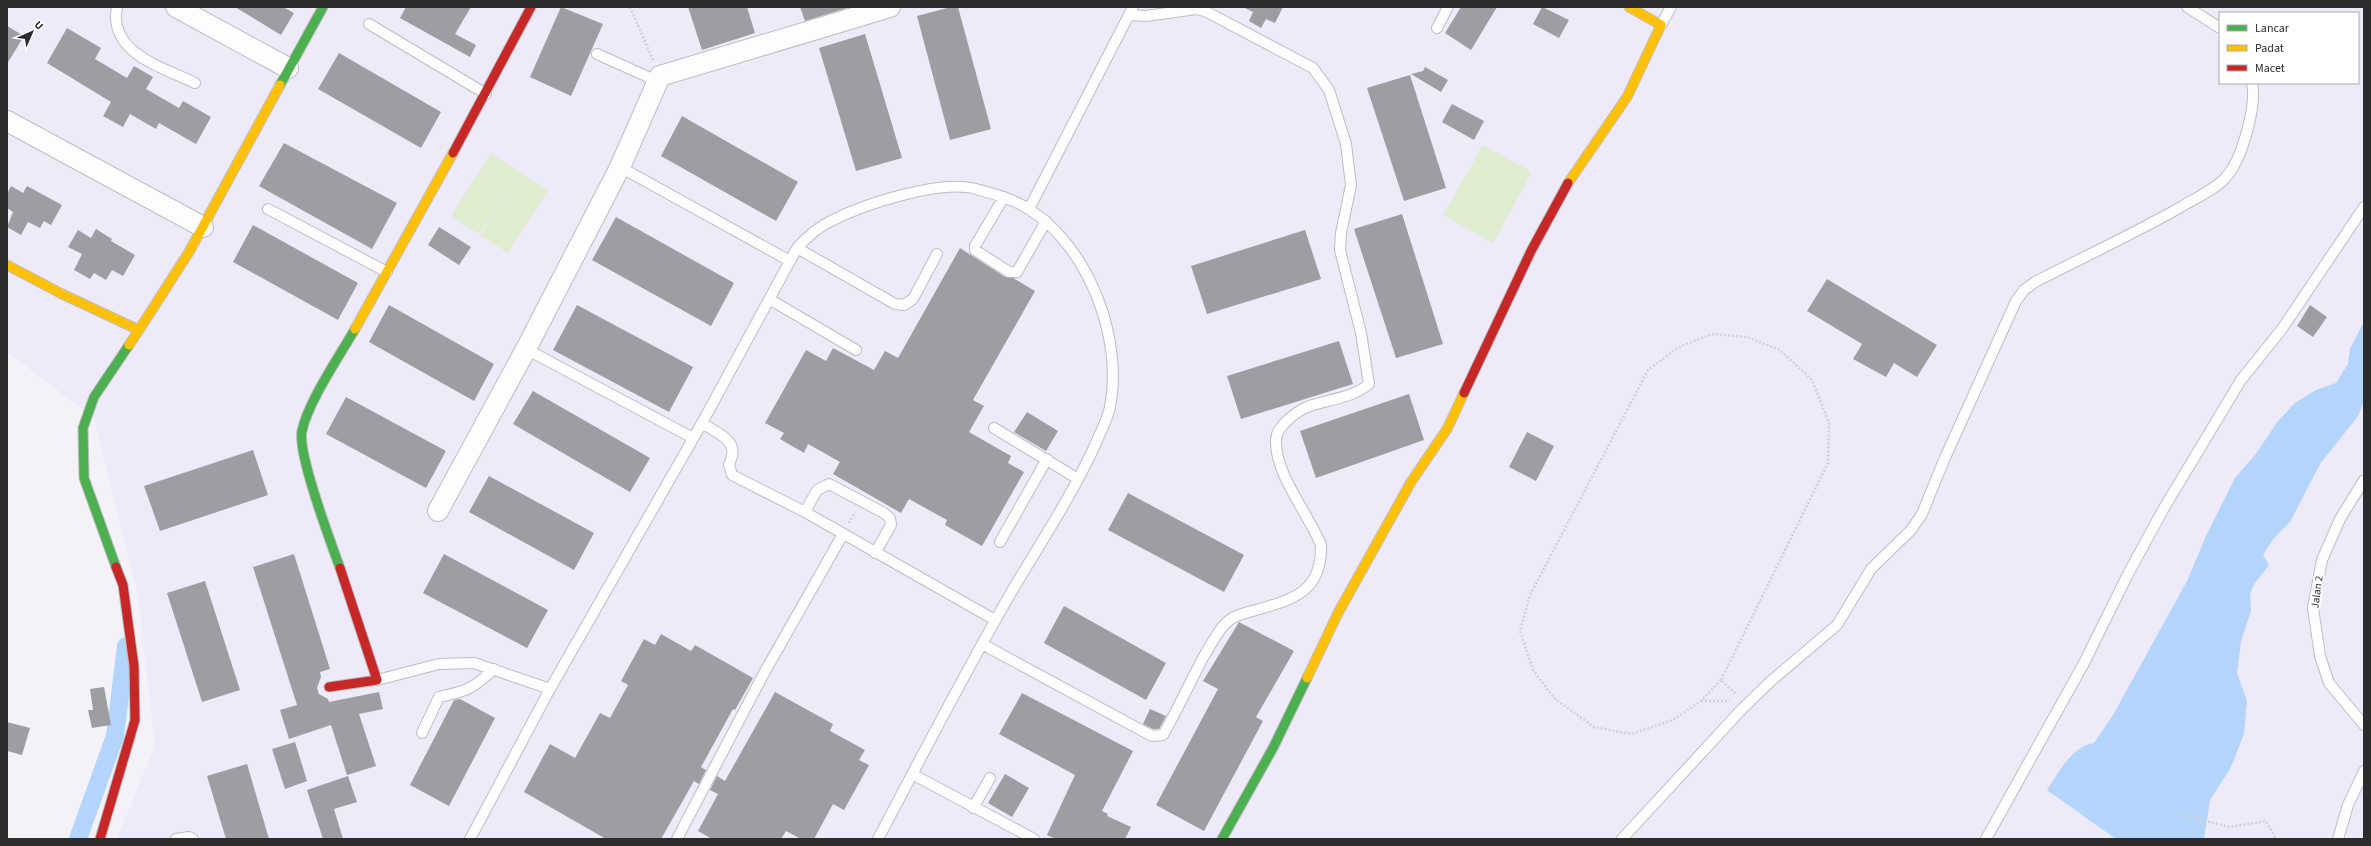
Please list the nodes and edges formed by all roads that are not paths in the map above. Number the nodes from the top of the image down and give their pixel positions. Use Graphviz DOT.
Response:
graph roads {
  1 [pos="117,7"];
  2 [pos="176,7"];
  3 [pos="323,7"];
  4 [pos="531,7"];
  5 [pos="890,7"];
  6 [pos="1448,7"];
  7 [pos="1629,7"];
  8 [pos="1671,7"];
  9 [pos="2187,7"];
  10 [pos="1131,11"];
  11 [pos="369,24"];
  12 [pos="1661,25"];
  13 [pos="2219,27"];
  14 [pos="1437,28"];
  15 [pos="596,54"];
  16 [pos="288,68"];
  17 [pos="658,78"];
  18 [pos="195,82"];
  19 [pos="2252,84"];
  20 [pos="486,94"];
  21 [pos="7,121"];
  22 [pos="620,166"];
  23 [pos="1004,197"];
  24 [pos="2364,207"];
  25 [pos="268,209"];
  26 [pos="1029,209"];
  27 [pos="1046,221"];
  28 [pos="204,227"];
  29 [pos="797,248"];
  30 [pos="937,254"];
  31 [pos="790,261"];
  32 [pos="7,265"];
  33 [pos="387,272"];
  34 [pos="769,299"];
  35 [pos="139,330"];
  36 [pos="526,349"];
  37 [pos="856,350"];
  38 [pos="702,423"];
  39 [pos="994,428"];
  40 [pos="693,438"];
  41 [pos="1047,459"];
  42 [pos="1078,479"];
  43 [pos="2364,480"];
  44 [pos="438,511"];
  45 [pos="805,512"];
  46 [pos="842,534"];
  47 [pos="1000,542"];
  48 [pos="875,553"];
  49 [pos="995,620"];
  50 [pos="982,644"];
  51 [pos="494,669"];
  52 [pos="377,680"];
  53 [pos="329,687"];
  54 [pos="550,689"];
  55 [pos="2364,725"];
  56 [pos="422,733"];
  57 [pos="2364,771"];
  58 [pos="912,774"];
  59 [pos="990,778"];
  60 [pos="2361,787"];
  61 [pos="973,808"];
  62 [pos="100,839"];
  63 [pos="176,839"];
  64 [pos="193,839"];
  65 [pos="470,839"];
  66 [pos="677,839"];
  67 [pos="878,839"];
  68 [pos="1034,839"];
  69 [pos="1222,839"];
  70 [pos="1622,839"];
  71 [pos="1986,839"];
  72 [pos="2338,839"];
  1 -- 18 [label="lane"];
  2 -- 16 [label="street"];
  3 -- 16 [label="street"];
  4 -- 20 [label="street"];
  5 -- 17 [label="street"];
  6 -- 14 [label="lane"];
  7 -- 12 [label="street"];
  8 -- 12 [label="lane"];
  9 -- 13 [label="lane"];
  10 -- 26 [label="lane"];
  10 -- 50 [label="lane"];
  11 -- 20 [label="lane"];
  12 -- 69 [label="street"];
  15 -- 17 [label="lane"];
  16 -- 28 [label="street"];
  17 -- 22 [label="street"];
  19 -- 70 [label="lane"];
  20 -- 33 [label="street"];
  21 -- 28 [label="street"];
  22 -- 31 [label="lane"];
  22 -- 36 [label="street"];
  23 -- 26 [label="lane"];
  23 -- 27 [label="lane"];
  23 -- 29 [label="lane"];
  24 -- 71 [label="lane"];
  25 -- 33 [label="lane"];
  26 -- 27 [label="lane"];
  27 -- 42 [label="lane"];
  28 -- 35 [label="street"];
  29 -- 30 [label="lane"];
  29 -- 31 [label="lane"];
  31 -- 34 [label="lane"];
  32 -- 35 [label="street"];
  33 -- 52 [label="street"];
  34 -- 37 [label="lane"];
  34 -- 38 [label="lane"];
  35 -- 62 [label="street"];
  36 -- 40 [label="lane"];
  36 -- 44 [label="street"];
  38 -- 40 [label="lane"];
  38 -- 45 [label="lane"];
  39 -- 41 [label="lane"];
  40 -- 54 [label="lane"];
  41 -- 42 [label="lane"];
  41 -- 47 [label="lane"];
  42 -- 49 [label="lane"];
  43 -- 55 [label="lane, Jalan 2"];
  45 -- 46 [label="lane"];
  45 -- 48 [label="lane"];
  46 -- 48 [label="lane"];
  46 -- 66 [label="lane"];
  48 -- 49 [label="lane"];
  49 -- 50 [label="lane"];
  50 -- 58 [label="lane"];
  51 -- 52 [label="lane"];
  51 -- 54 [label="lane"];
  51 -- 56 [label="lane"];
  52 -- 53 [label="street"];
  54 -- 65 [label="lane"];
  57 -- 60 [label="lane"];
  58 -- 61 [label="lane"];
  58 -- 67 [label="lane"];
  59 -- 61 [label="lane"];
  60 -- 72 [label="lane"];
  61 -- 68 [label="lane"];
  63 -- 64 [label="lane"];
}
